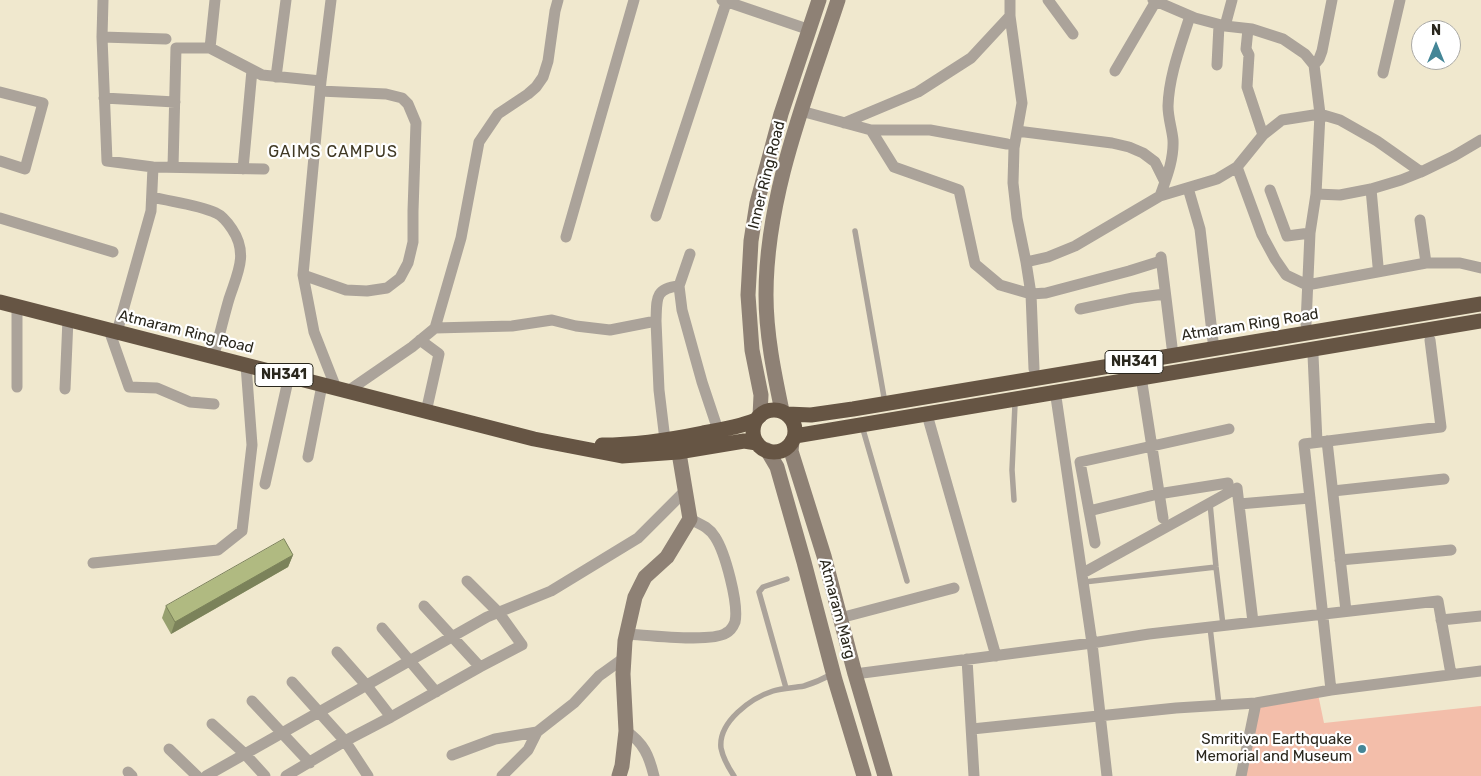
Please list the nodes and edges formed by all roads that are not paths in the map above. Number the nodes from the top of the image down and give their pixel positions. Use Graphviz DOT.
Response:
graph roads {
  1 [pos="102,0"];
  2 [pos="215,0"];
  3 [pos="286,0"];
  4 [pos="331,0"];
  5 [pos="558,0"];
  6 [pos="634,0"];
  7 [pos="725,0"];
  8 [pos="819,0"];
  9 [pos="838,0"];
  10 [pos="1010,0"];
  11 [pos="1048,0"];
  12 [pos="1232,0"];
  13 [pos="1332,0"];
  14 [pos="1400,0"];
  15 [pos="1160,2"];
  16 [pos="1010,16"];
  17 [pos="1190,16"];
  18 [pos="1222,25"];
  19 [pos="1248,29"];
  20 [pos="810,30"];
  21 [pos="1073,34"];
  22 [pos="102,38"];
  23 [pos="166,38"];
  24 [pos="210,48"];
  25 [pos="1217,65"];
  26 [pos="1314,66"];
  27 [pos="252,70"];
  28 [pos="1115,71"];
  29 [pos="1383,73"];
  30 [pos="276,77"];
  31 [pos="320,86"];
  32 [pos="0,92"];
  33 [pos="104,98"];
  34 [pos="175,102"];
  35 [pos="801,111"];
  36 [pos="1320,114"];
  37 [pos="844,123"];
  38 [pos="871,130"];
  39 [pos="1017,132"];
  40 [pos="1264,135"];
  41 [pos="1481,140"];
  42 [pos="1007,144"];
  43 [pos="0,161"];
  44 [pos="153,167"];
  45 [pos="173,167"];
  46 [pos="1237,167"];
  47 [pos="242,169"];
  48 [pos="264,170"];
  49 [pos="1422,172"];
  50 [pos="1165,182"];
  51 [pos="1188,188"];
  52 [pos="1371,189"];
  53 [pos="1270,190"];
  54 [pos="1316,194"];
  55 [pos="1160,196"];
  56 [pos="152,197"];
  57 [pos="656,216"];
  58 [pos="0,218"];
  59 [pos="1420,220"];
  60 [pos="855,231"];
  61 [pos="1310,233"];
  62 [pos="566,238"];
  63 [pos="114,252"];
  64 [pos="690,254"];
  65 [pos="1026,262"];
  66 [pos="1426,263"];
  67 [pos="1378,266"];
  68 [pos="1481,268"];
  69 [pos="303,275"];
  70 [pos="1307,285"];
  71 [pos="679,286"];
  72 [pos="1031,294"];
  73 [pos="1165,294"];
  74 [pos="0,302"];
  75 [pos="1481,304"];
  76 [pos="17,306"];
  77 [pos="1080,309"];
  78 [pos="68,319"];
  79 [pos="656,321"];
  80 [pos="1481,321"];
  81 [pos="1306,324"];
  82 [pos="435,328"];
  83 [pos="113,331"];
  84 [pos="420,340"];
  85 [pos="1430,340"];
  86 [pos="1213,341"];
  87 [pos="1172,347"];
  88 [pos="215,351"];
  89 [pos="1313,355"];
  90 [pos="246,365"];
  91 [pos="1034,369"];
  92 [pos="289,376"];
  93 [pos="1142,383"];
  94 [pos="17,387"];
  95 [pos="335,388"];
  96 [pos="65,389"];
  97 [pos="1056,397"];
  98 [pos="885,403"];
  99 [pos="214,404"];
  100 [pos="1015,404"];
  101 [pos="426,412"];
  102 [pos="785,413"];
  103 [pos="758,418"];
  104 [pos="928,418"];
  105 [pos="862,424"];
  106 [pos="1229,429"];
  107 [pos="718,430"];
  108 [pos="794,439"];
  109 [pos="665,440"];
  110 [pos="1322,441"];
  111 [pos="568,446"];
  112 [pos="1151,446"];
  113 [pos="762,447"];
  114 [pos="308,457"];
  115 [pos="680,459"];
  116 [pos="1444,478"];
  117 [pos="1228,483"];
  118 [pos="265,484"];
  119 [pos="685,490"];
  120 [pos="1333,491"];
  121 [pos="1158,494"];
  122 [pos="1310,498"];
  123 [pos="1014,500"];
  124 [pos="1210,503"];
  125 [pos="1239,504"];
  126 [pos="1089,511"];
  127 [pos="1163,518"];
  128 [pos="690,519"];
  129 [pos="1094,544"];
  130 [pos="1451,550"];
  131 [pos="1340,560"];
  132 [pos="93,563"];
  133 [pos="1216,567"];
  134 [pos="1083,577"];
  135 [pos="787,579"];
  136 [pos="467,581"];
  137 [pos="907,581"];
  138 [pos="954,588"];
  139 [pos="424,606"];
  140 [pos="1346,611"];
  141 [pos="499,613"];
  142 [pos="1323,614"];
  143 [pos="1481,616"];
  144 [pos="840,618"];
  145 [pos="1442,620"];
  146 [pos="1253,622"];
  147 [pos="1224,625"];
  148 [pos="1210,627"];
  149 [pos="382,628"];
  150 [pos="627,634"];
  151 [pos="452,637"];
  152 [pos="1092,642"];
  153 [pos="338,652"];
  154 [pos="996,656"];
  155 [pos="624,658"];
  156 [pos="967,660"];
  157 [pos="409,662"];
  158 [pos="480,667"];
  159 [pos="1481,670"];
  160 [pos="833,673"];
  161 [pos="855,674"];
  162 [pos="1450,674"];
  163 [pos="292,682"];
  164 [pos="367,686"];
  165 [pos="786,688"];
  166 [pos="1331,690"];
  167 [pos="436,692"];
  168 [pos="252,700"];
  169 [pos="1256,703"];
  170 [pos="1219,705"];
  171 [pos="319,712"];
  172 [pos="1100,716"];
  173 [pos="391,717"];
  174 [pos="212,724"];
  175 [pos="972,729"];
  176 [pos="626,731"];
  177 [pos="537,732"];
  178 [pos="282,734"];
  179 [pos="345,741"];
  180 [pos="169,749"];
  181 [pos="245,754"];
  182 [pos="452,755"];
  183 [pos="310,763"];
  184 [pos="197,776"];
  185 [pos="206,776"];
  186 [pos="265,776"];
  187 [pos="286,776"];
  188 [pos="368,776"];
  189 [pos="502,776"];
  190 [pos="619,776"];
  191 [pos="654,776"];
  192 [pos="734,776"];
  193 [pos="864,776"];
  194 [pos="885,776"];
  195 [pos="974,776"];
  196 [pos="1107,776"];
  197 [pos="1242,776"];
  1 -- 22 [label="street"];
  2 -- 24 [label="street"];
  3 -- 30 [label="street"];
  4 -- 31 [label="street"];
  5 -- 82 [label="street"];
  6 -- 62 [label="street"];
  7 -- 20 [label="street"];
  7 -- 57 [label="street"];
  8 -- 20 [label="main road, Inner Ring Road"];
  9 -- 35 [label="main road, Inner Ring Road"];
  10 -- 16 [label="street"];
  11 -- 21 [label="street"];
  12 -- 18 [label="street"];
  13 -- 26 [label="street"];
  14 -- 29 [label="street"];
  15 -- 17 [label="street"];
  15 -- 28 [label="street"];
  16 -- 37 [label="street"];
  16 -- 39 [label="street"];
  17 -- 18 [label="street"];
  17 -- 50 [label="street"];
  18 -- 19 [label="street"];
  18 -- 25 [label="street"];
  19 -- 26 [label="street"];
  19 -- 40 [label="street"];
  20 -- 103 [label="main road, Inner Ring Road"];
  22 -- 23 [label="street"];
  22 -- 33 [label="street"];
  24 -- 27 [label="street"];
  24 -- 34 [label="street"];
  26 -- 36 [label="street"];
  27 -- 30 [label="street"];
  27 -- 47 [label="street"];
  30 -- 31 [label="street"];
  31 -- 69 [label="street"];
  31 -- 69 [label="street"];
  32 -- 43 [label="street"];
  33 -- 34 [label="street"];
  33 -- 44 [label="street"];
  34 -- 45 [label="street"];
  35 -- 37 [label="street"];
  35 -- 102 [label="main road, Inner Ring Road"];
  36 -- 40 [label="street"];
  36 -- 49 [label="street"];
  36 -- 54 [label="street"];
  37 -- 38 [label="street"];
  38 -- 42 [label="street"];
  38 -- 72 [label="street"];
  39 -- 50 [label="street"];
  39 -- 65 [label="street"];
  40 -- 46 [label="street"];
  41 -- 49 [label="street"];
  44 -- 45 [label="street"];
  44 -- 56 [label="street"];
  45 -- 47 [label="street"];
  46 -- 51 [label="street"];
  46 -- 70 [label="street"];
  47 -- 48 [label="street"];
  49 -- 52 [label="street"];
  50 -- 55 [label="street"];
  51 -- 55 [label="street"];
  51 -- 86 [label="street"];
  52 -- 54 [label="street"];
  52 -- 67 [label="street"];
  53 -- 61 [label="street"];
  54 -- 61 [label="street"];
  55 -- 65 [label="street"];
  56 -- 83 [label="street"];
  56 -- 88 [label="street"];
  58 -- 63 [label="street"];
  59 -- 66 [label="street"];
  60 -- 98 [label="lane"];
  61 -- 70 [label="street"];
  64 -- 71 [label="street"];
  65 -- 72 [label="street"];
  66 -- 68 [label="street"];
  66 -- 70 [label="street"];
  69 -- 95 [label="street"];
  70 -- 81 [label="street"];
  71 -- 79 [label="street"];
  71 -- 107 [label="street"];
  72 -- 73 [label="street"];
  72 -- 91 [label="street"];
  73 -- 77 [label="street"];
  73 -- 87 [label="street"];
  74 -- 76 [label="highway, Atmaram Ring Road / NH341"];
  75 -- 98 [label="highway, Atmaram Ring Road / NH341"];
  76 -- 78 [label="highway, Atmaram Ring Road / NH341"];
  76 -- 94 [label="street"];
  78 -- 83 [label="highway, Atmaram Ring Road / NH341"];
  78 -- 96 [label="street"];
  79 -- 82 [label="street"];
  79 -- 109 [label="street"];
  80 -- 105 [label="highway, NH341"];
  82 -- 84 [label="street"];
  83 -- 90 [label="highway, Atmaram Ring Road / NH341"];
  83 -- 99 [label="street"];
  84 -- 95 [label="street"];
  84 -- 101 [label="street"];
  85 -- 110 [label="street"];
  89 -- 110 [label="street"];
  90 -- 92 [label="highway, Atmaram Ring Road / NH341"];
  90 -- 132 [label="street"];
  92 -- 95 [label="highway, Atmaram Ring Road / NH341"];
  92 -- 118 [label="street"];
  93 -- 112 [label="street"];
  95 -- 101 [label="highway, Atmaram Ring Road / NH341"];
  95 -- 114 [label="street"];
  97 -- 134 [label="street"];
  98 -- 102 [label="highway, Atmaram Ring Road / NH341"];
  100 -- 123 [label="lane"];
  101 -- 111 [label="highway, Atmaram Ring Road / NH341"];
  102 -- 103 [label="highway, NH341"];
  102 -- 108 [label="highway"];
  103 -- 107 [label="highway, Atmaram Ring Road / NH341"];
  103 -- 113 [label="highway"];
  104 -- 154 [label="street"];
  105 -- 108 [label="highway, NH341"];
  105 -- 137 [label="lane"];
  106 -- 112 [label="street"];
  107 -- 109 [label="highway, Atmaram Ring Road / NH341"];
  108 -- 113 [label="highway, NH341"];
  108 -- 144 [label="main road, Atmaram Marg"];
  109 -- 111 [label="highway, Atmaram Ring Road / NH341"];
  110 -- 120 [label="street"];
  110 -- 122 [label="street"];
  111 -- 113 [label="highway, Atmaram Ring Road / NH341"];
  112 -- 121 [label="street"];
  112 -- 126 [label="street"];
  113 -- 160 [label="main road, Atmaram Marg"];
  115 -- 119 [label="main road"];
  116 -- 120 [label="street"];
  117 -- 121 [label="street"];
  119 -- 128 [label="main road"];
  119 -- 141 [label="street"];
  120 -- 131 [label="street"];
  121 -- 126 [label="street"];
  121 -- 127 [label="street"];
  122 -- 125 [label="street"];
  122 -- 142 [label="street"];
  124 -- 125 [label="street"];
  124 -- 133 [label="lane"];
  124 -- 134 [label="street"];
  125 -- 146 [label="street"];
  126 -- 129 [label="street"];
  128 -- 150 [label="main road"];
  128 -- 150 [label="street"];
  130 -- 131 [label="street"];
  131 -- 140 [label="street"];
  133 -- 134 [label="lane"];
  133 -- 147 [label="lane"];
  134 -- 152 [label="street"];
  135 -- 165 [label="lane"];
  136 -- 141 [label="street"];
  138 -- 144 [label="street"];
  139 -- 151 [label="street"];
  140 -- 142 [label="street"];
  140 -- 145 [label="street"];
  141 -- 151 [label="street"];
  141 -- 158 [label="street"];
  142 -- 146 [label="street"];
  142 -- 166 [label="street"];
  143 -- 145 [label="street"];
  144 -- 161 [label="main road, Atmaram Marg"];
  145 -- 162 [label="street"];
  146 -- 147 [label="street"];
  147 -- 148 [label="street"];
  148 -- 152 [label="street"];
  148 -- 170 [label="lane"];
  149 -- 157 [label="street"];
  150 -- 155 [label="main road"];
  151 -- 157 [label="street"];
  151 -- 158 [label="street"];
  152 -- 154 [label="street"];
  152 -- 172 [label="street"];
  153 -- 164 [label="street"];
  154 -- 156 [label="street"];
  155 -- 176 [label="main road"];
  155 -- 177 [label="street"];
  156 -- 161 [label="street"];
  156 -- 175 [label="street"];
  157 -- 164 [label="street"];
  157 -- 167 [label="street"];
  158 -- 167 [label="street"];
  159 -- 162 [label="street"];
  160 -- 165 [label="lane"];
  160 -- 193 [label="main road, Atmaram Marg"];
  161 -- 194 [label="main road, Atmaram Marg"];
  162 -- 166 [label="street"];
  163 -- 171 [label="street"];
  164 -- 171 [label="street"];
  164 -- 173 [label="street"];
  165 -- 192 [label="lane"];
  166 -- 169 [label="street"];
  167 -- 173 [label="street"];
  168 -- 178 [label="street"];
  169 -- 170 [label="street"];
  169 -- 197 [label="street"];
  170 -- 172 [label="street"];
  171 -- 178 [label="street"];
  171 -- 179 [label="street"];
  172 -- 175 [label="street"];
  172 -- 196 [label="street"];
  173 -- 179 [label="street"];
  174 -- 181 [label="street"];
  175 -- 195 [label="street"];
  176 -- 190 [label="main road"];
  176 -- 191 [label="street"];
  177 -- 182 [label="street"];
  177 -- 189 [label="street"];
  178 -- 181 [label="street"];
  178 -- 183 [label="street"];
  179 -- 183 [label="street"];
  179 -- 188 [label="street"];
  180 -- 184 [label="street"];
  181 -- 185 [label="street"];
  181 -- 186 [label="street"];
  183 -- 187 [label="street"];
}
